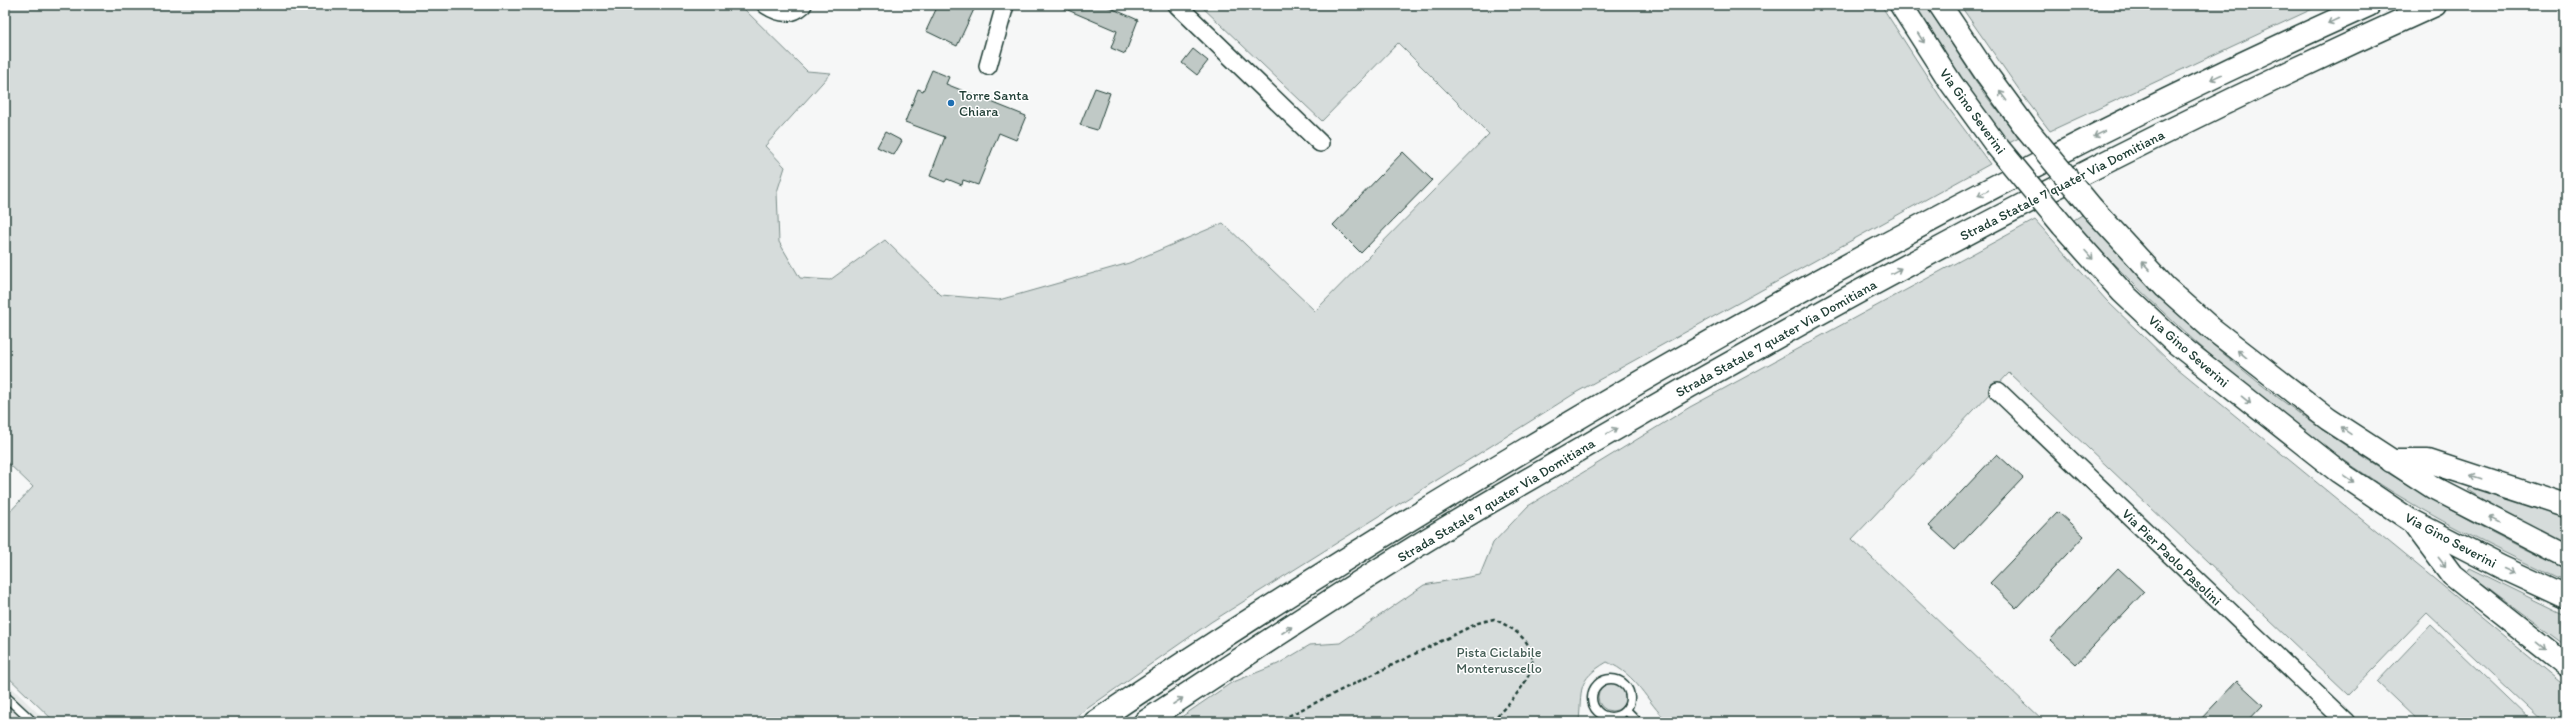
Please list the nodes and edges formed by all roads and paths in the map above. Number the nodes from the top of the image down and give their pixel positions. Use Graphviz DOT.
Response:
graph roads {
  1 [pos="766,5"];
  2 [pos="803,5"];
  3 [pos="1005,5"];
  4 [pos="1177,5"];
  5 [pos="1900,5"];
  6 [pos="1940,5"];
  7 [pos="2369,5"];
  8 [pos="2435,5"];
  9 [pos="988,66"];
  10 [pos="1320,143"];
  11 [pos="1998,391"];
  12 [pos="2390,461"];
  13 [pos="2566,506"];
  14 [pos="2410,520"];
  15 [pos="2566,556"];
  16 [pos="2566,597"];
  17 [pos="2563,665"];
  18 [pos="5,696"];
  19 [pos="1626,710"];
  20 [pos="1591,719"];
  21 [pos="32,722"];
  22 [pos="1095,722"];
  23 [pos="1145,722"];
  24 [pos="1276,722"];
  25 [pos="1491,722"];
  26 [pos="1589,722"];
  27 [pos="1638,722"];
  28 [pos="2346,722"];
  1 -- 2 [label="street"];
  3 -- 9 [label="street"];
  4 -- 10 [label="street"];
  5 -- 14 [label="main road, Via Gino Severini, one-way, bridge"];
  12 -- 6 [label="main road, one-way, bridge"];
  7 -- 22 [label="main road, Strada Statale 7 quater Via Domitiana, one-way"];
  23 -- 8 [label="main road, Strada Statale 7 quater Via Domitiana, one-way"];
  11 -- 28 [label="street, Via Pier Paolo Pasolini"];
  13 -- 12 [label="main road, one-way"];
  15 -- 12 [label="main road, one-way"];
  14 -- 16 [label="main road, Via Gino Severini, one-way"];
  14 -- 17 [label="main road, one-way"];
  18 -- 21 [label="lane"];
  19 -- 19 [label="lane"];
  19 -- 27 [label="lane"];
  20 -- 26 [label="path"];
  24 -- 25 [label="path"];
}
